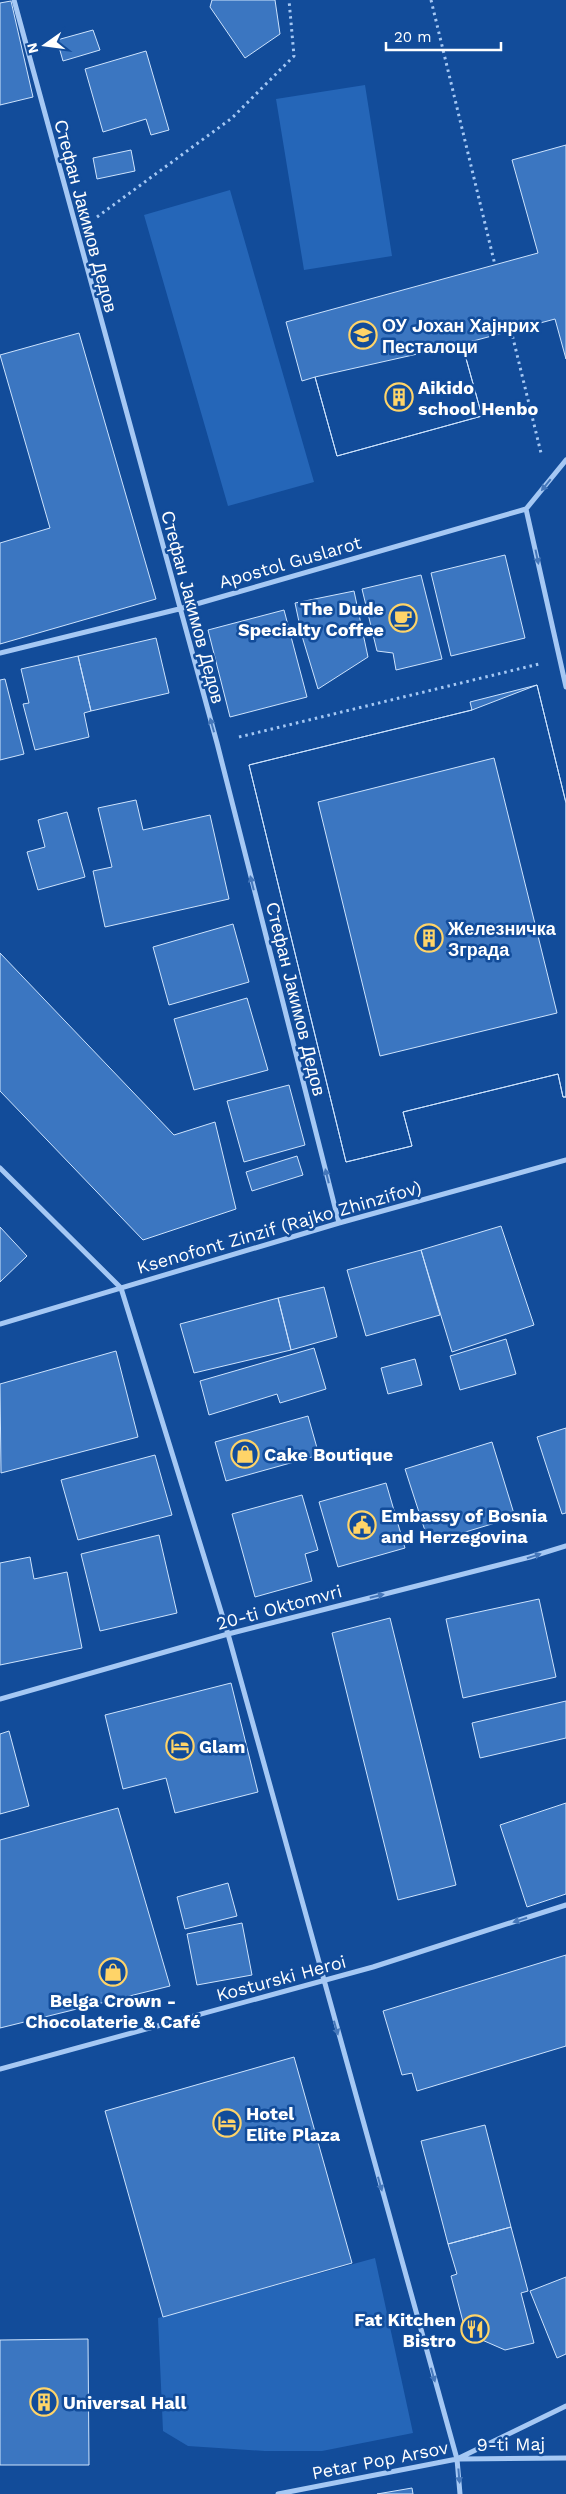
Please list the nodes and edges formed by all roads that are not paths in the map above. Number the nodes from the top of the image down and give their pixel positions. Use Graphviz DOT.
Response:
graph roads {
  1 [pos="14,0"];
  2 [pos="566,460"];
  3 [pos="526,509"];
  4 [pos="179,609"];
  5 [pos="0,652"];
  6 [pos="566,687"];
  7 [pos="566,1160"];
  8 [pos="0,1168"];
  9 [pos="339,1223"];
  10 [pos="121,1288"];
  11 [pos="0,1324"];
  12 [pos="566,1546"];
  13 [pos="228,1634"];
  14 [pos="0,1698"];
  15 [pos="566,1905"];
  16 [pos="323,1981"];
  17 [pos="0,2069"];
  18 [pos="566,2406"];
  19 [pos="566,2458"];
  20 [pos="457,2459"];
  21 [pos="278,2494"];
  22 [pos="460,2494"];
  1 -- 4 [label="street, Стефан Јакимов Дедов"];
  2 -- 3 [label="street, one-way"];
  3 -- 4 [label="street, Apostol Guslarot"];
  3 -- 6 [label="street, one-way"];
  4 -- 5 [label="street, Apostol Guslarot"];
  9 -- 4 [label="street, Стефан Јакимов Дедов, one-way"];
  7 -- 9 [label="street, Ksenofont Zinzif (Rajko Zhinzifov)"];
  8 -- 10 [label="street"];
  9 -- 10 [label="street, Ksenofont Zinzif (Rajko Zhinzifov)"];
  10 -- 11 [label="street, Ksenofont Zinzif (Rajko Zhinzifov)"];
  10 -- 13 [label="street"];
  13 -- 12 [label="street, 20-ti Oktomvri, one-way"];
  13 -- 14 [label="street, 20-ti Oktomvri"];
  13 -- 16 [label="street"];
  15 -- 16 [label="street, Kosturski Heroi, one-way"];
  16 -- 17 [label="street, Kosturski Heroi"];
  16 -- 20 [label="street, one-way"];
  18 -- 20 [label="street, Petar Pop Arsov"];
  19 -- 20 [label="street, 9-ti Maj"];
  20 -- 21 [label="street, Petar Pop Arsov"];
  20 -- 22 [label="street, one-way"];
}
